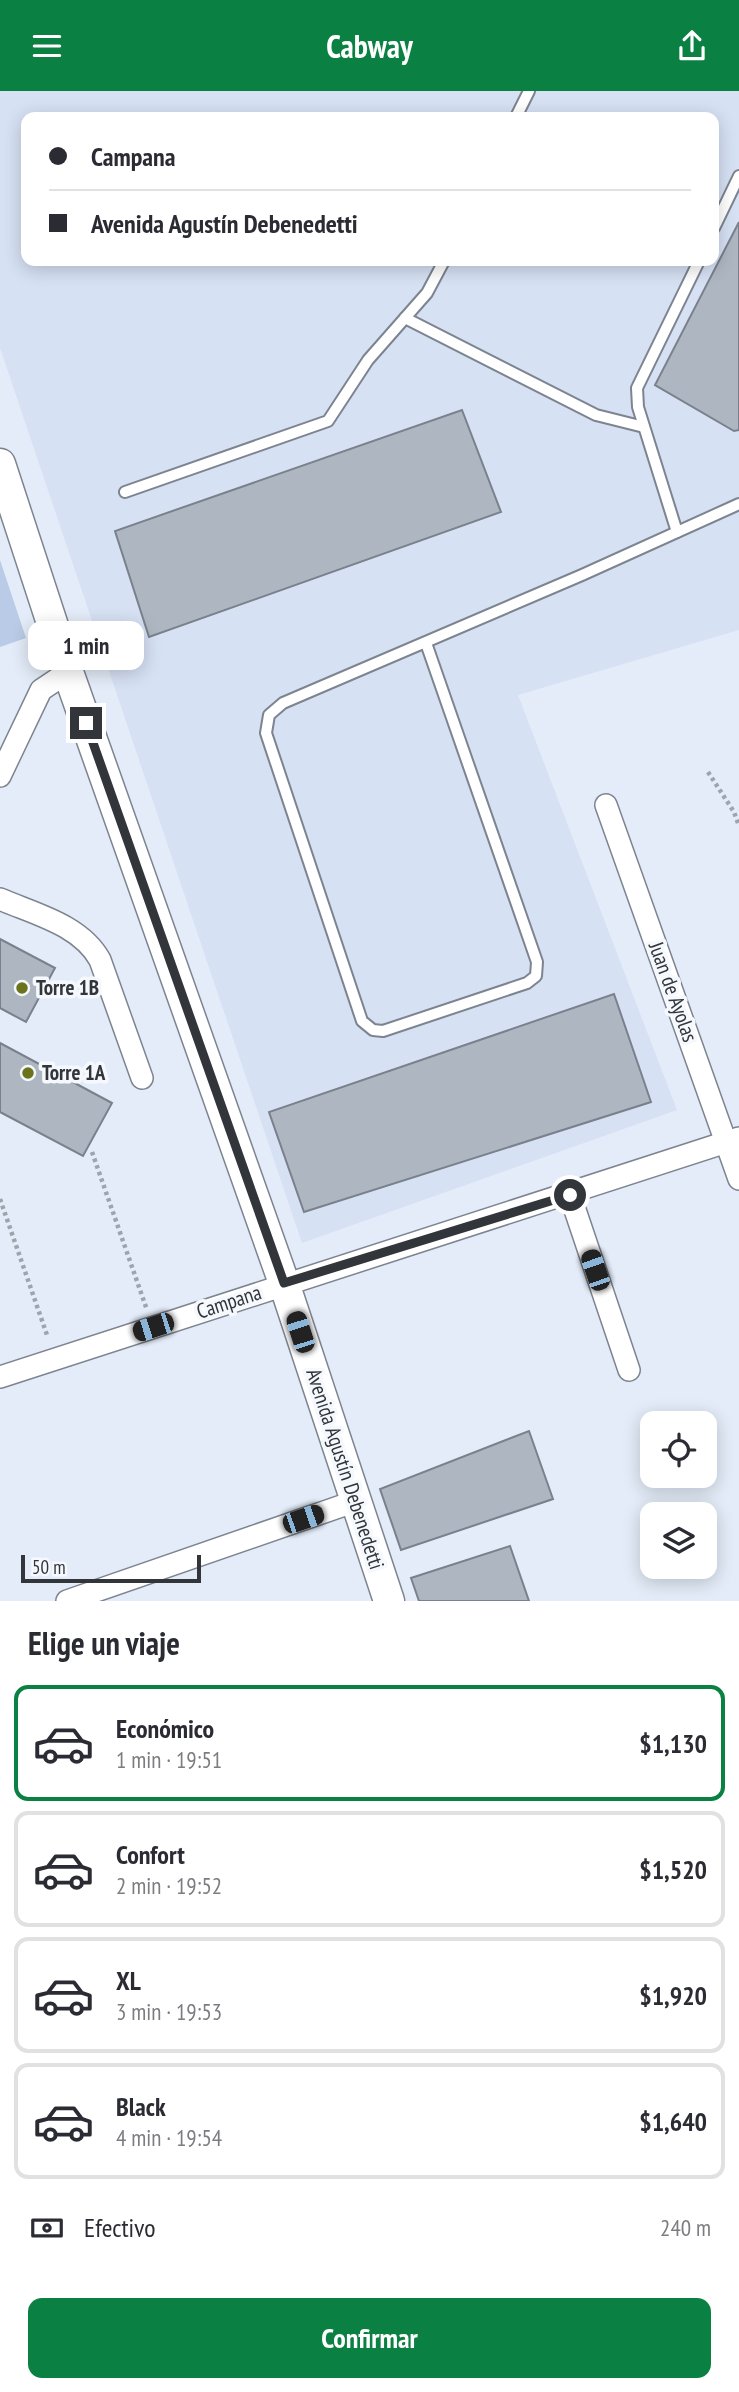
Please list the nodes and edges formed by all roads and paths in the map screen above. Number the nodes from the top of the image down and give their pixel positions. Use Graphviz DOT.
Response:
graph roads {
  1 [pos="530,91"];
  2 [pos="519,112"];
  3 [pos="739,176"];
  4 [pos="719,218"];
  5 [pos="441,266"];
  6 [pos="696,266"];
  7 [pos="405,318"];
  8 [pos="644,426"];
  9 [pos="0,464"];
  10 [pos="125,492"];
  11 [pos="739,504"];
  12 [pos="677,532"];
  13 [pos="426,643"];
  14 [pos="68,672"];
  15 [pos="708,772"];
  16 [pos="0,776"];
  17 [pos="606,805"];
  18 [pos="739,826"];
  19 [pos="0,899"];
  20 [pos="142,1078"];
  21 [pos="733,1140"];
  22 [pos="92,1152"];
  23 [pos="739,1179"];
  24 [pos="570,1195"];
  25 [pos="0,1199"];
  26 [pos="284,1283"];
  27 [pos="153,1327"];
  28 [pos="56,1359"];
  29 [pos="629,1370"];
  30 [pos="0,1377"];
  31 [pos="356,1501"];
  32 [pos="67,1601"];
  33 [pos="389,1601"];
  1 -- 2 [label="lane"];
  3 -- 4 [label="lane"];
  5 -- 7 [label="lane"];
  6 -- 8 [label="lane"];
  7 -- 8 [label="lane"];
  7 -- 10 [label="lane"];
  8 -- 12 [label="lane"];
  9 -- 14 [label="main road, Avenida Agustín Debenedetti"];
  11 -- 12 [label="lane"];
  12 -- 13 [label="lane"];
  13 -- 13 [label="lane"];
  14 -- 16 [label="street"];
  14 -- 26 [label="main road, Avenida Agustín Debenedetti"];
  15 -- 18 [label="path"];
  17 -- 21 [label="street, Juan de Ayolas"];
  19 -- 20 [label="street"];
  21 -- 23 [label="street, Juan de Ayolas"];
  21 -- 24 [label="street, Campana"];
  22 -- 27 [label="path"];
  24 -- 26 [label="street, Campana"];
  24 -- 29 [label="street"];
  25 -- 28 [label="path"];
  26 -- 27 [label="street, Campana"];
  26 -- 31 [label="main road, Avenida Agustín Debenedetti"];
  27 -- 28 [label="street, Campana"];
  28 -- 30 [label="street, Campana"];
  31 -- 32 [label="street"];
  31 -- 33 [label="main road, Avenida Agustín Debenedetti"];
}
